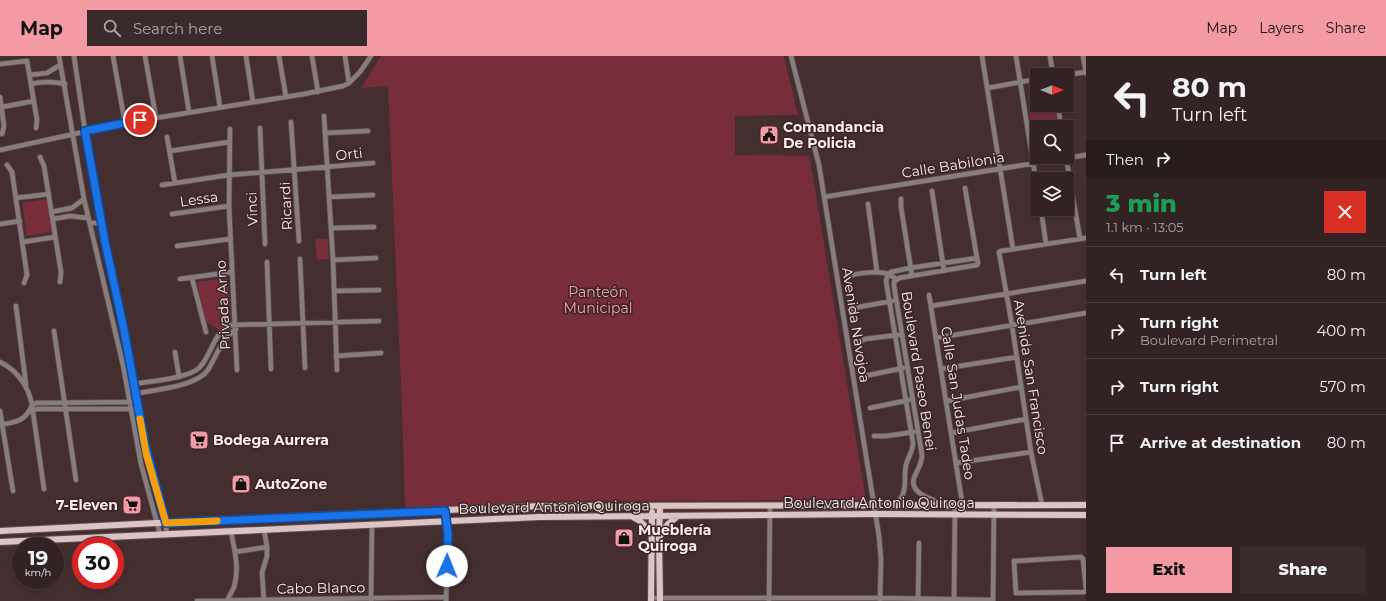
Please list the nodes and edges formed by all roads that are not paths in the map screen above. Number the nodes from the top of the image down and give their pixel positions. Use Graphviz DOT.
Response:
graph roads {
  1 [pos="59,56"];
  2 [pos="74,56"];
  3 [pos="113,56"];
  4 [pos="145,56"];
  5 [pos="180,56"];
  6 [pos="212,56"];
  7 [pos="246,56"];
  8 [pos="279,56"];
  9 [pos="312,56"];
  10 [pos="345,56"];
  11 [pos="372,56"];
  12 [pos="790,56"];
  13 [pos="982,56"];
  14 [pos="1016,56"];
  15 [pos="1050,56"];
  16 [pos="1083,56"];
  17 [pos="0,64"];
  18 [pos="60,65"];
  19 [pos="1052,68"];
  20 [pos="1086,72"];
  21 [pos="44,74"];
  22 [pos="1074,74"];
  23 [pos="30,75"];
  24 [pos="45,81"];
  25 [pos="1030,81"];
  26 [pos="1020,82"];
  27 [pos="349,83"];
  28 [pos="31,84"];
  29 [pos="65,84"];
  30 [pos="988,88"];
  31 [pos="318,92"];
  32 [pos="0,96"];
  33 [pos="286,97"];
  34 [pos="34,101"];
  35 [pos="253,102"];
  36 [pos="2,107"];
  37 [pos="220,107"];
  38 [pos="189,112"];
  39 [pos="324,116"];
  40 [pos="156,118"];
  41 [pos="291,122"];
  42 [pos="125,123"];
  43 [pos="36,128"];
  44 [pos="260,128"];
  45 [pos="230,129"];
  46 [pos="85,131"];
  47 [pos="368,131"];
  48 [pos="325,132"];
  49 [pos="2,134"];
  50 [pos="72,134"];
  51 [pos="167,137"];
  52 [pos="230,142"];
  53 [pos="1030,144"];
  54 [pos="0,150"];
  55 [pos="170,151"];
  56 [pos="1086,155"];
  57 [pos="40,157"];
  58 [pos="1074,157"];
  59 [pos="373,163"];
  60 [pos="1030,164"];
  61 [pos="1067,164"];
  62 [pos="7,165"];
  63 [pos="328,168"];
  64 [pos="1001,169"];
  65 [pos="295,170"];
  66 [pos="262,173"];
  67 [pos="229,175"];
  68 [pos="175,183"];
  69 [pos="162,185"];
  70 [pos="966,188"];
  71 [pos="932,192"];
  72 [pos="49,194"];
  73 [pos="373,195"];
  74 [pos="330,197"];
  75 [pos="824,197"];
  76 [pos="16,198"];
  77 [pos="901,198"];
  78 [pos="84,199"];
  79 [pos="868,204"];
  80 [pos="229,206"];
  81 [pos="64,210"];
  82 [pos="51,212"];
  83 [pos="172,214"];
  84 [pos="66,216"];
  85 [pos="1041,216"];
  86 [pos="52,219"];
  87 [pos="20,221"];
  88 [pos="89,221"];
  89 [pos="101,221"];
  90 [pos="0,224"];
  91 [pos="374,227"];
  92 [pos="332,228"];
  93 [pos="55,237"];
  94 [pos="230,239"];
  95 [pos="1080,239"];
  96 [pos="1086,239"];
  97 [pos="23,242"];
  98 [pos="299,242"];
  99 [pos="265,244"];
  100 [pos="1046,244"];
  101 [pos="177,246"];
  102 [pos="1013,249"];
  103 [pos="376,258"];
  104 [pos="977,258"];
  105 [pos="300,259"];
  106 [pos="333,260"];
  107 [pos="267,262"];
  108 [pos="943,263"];
  109 [pos="910,268"];
  110 [pos="944,271"];
  111 [pos="232,272"];
  112 [pos="877,272"];
  113 [pos="888,274"];
  114 [pos="912,276"];
  115 [pos="192,278"];
  116 [pos="847,278"];
  117 [pos="180,279"];
  118 [pos="896,279"];
  119 [pos="1086,281"];
  120 [pos="60,282"];
  121 [pos="24,283"];
  122 [pos="378,290"];
  123 [pos="334,291"];
  124 [pos="1007,294"];
  125 [pos="929,295"];
  126 [pos="896,300"];
  127 [pos="889,302"];
  128 [pos="16,306"];
  129 [pos="931,306"];
  130 [pos="853,310"];
  131 [pos="1086,313"];
  132 [pos="335,321"];
  133 [pos="379,321"];
  134 [pos="302,322"];
  135 [pos="114,324"];
  136 [pos="235,324"];
  137 [pos="242,324"];
  138 [pos="269,324"];
  139 [pos="1012,325"];
  140 [pos="124,330"];
  141 [pos="235,330"];
  142 [pos="54,331"];
  143 [pos="206,332"];
  144 [pos="901,335"];
  145 [pos="895,336"];
  146 [pos="936,338"];
  147 [pos="858,343"];
  148 [pos="211,348"];
  149 [pos="218,351"];
  150 [pos="175,352"];
  151 [pos="381,353"];
  152 [pos="336,356"];
  153 [pos="1017,357"];
  154 [pos="0,362"];
  155 [pos="305,368"];
  156 [pos="904,368"];
  157 [pos="271,369"];
  158 [pos="941,369"];
  159 [pos="237,370"];
  160 [pos="337,370"];
  161 [pos="192,373"];
  162 [pos="178,374"];
  163 [pos="865,376"];
  164 [pos="164,379"];
  165 [pos="195,381"];
  166 [pos="134,383"];
  167 [pos="127,384"];
  168 [pos="1021,387"];
  169 [pos="27,388"];
  170 [pos="166,388"];
  171 [pos="136,393"];
  172 [pos="129,394"];
  173 [pos="912,399"];
  174 [pos="907,400"];
  175 [pos="947,401"];
  176 [pos="130,402"];
  177 [pos="138,402"];
  178 [pos="64,403"];
  179 [pos="88,403"];
  180 [pos="139,408"];
  181 [pos="870,408"];
  182 [pos="32,409"];
  183 [pos="65,409"];
  184 [pos="131,409"];
  185 [pos="88,410"];
  186 [pos="0,411"];
  187 [pos="1026,419"];
  188 [pos="1,425"];
  189 [pos="911,432"];
  190 [pos="918,432"];
  191 [pos="951,433"];
  192 [pos="874,436"];
  193 [pos="1031,452"];
  194 [pos="956,463"];
  195 [pos="76,480"];
  196 [pos="906,487"];
  197 [pos="915,487"];
  198 [pos="44,489"];
  199 [pos="13,491"];
  200 [pos="770,505"];
  201 [pos="874,505"];
  202 [pos="896,505"];
  203 [pos="947,505"];
  204 [pos="954,505"];
  205 [pos="963,505"];
  206 [pos="994,505"];
  207 [pos="1042,505"];
  208 [pos="1086,505"];
  209 [pos="652,506"];
  210 [pos="660,506"];
  211 [pos="445,511"];
  212 [pos="875,514"];
  213 [pos="955,514"];
  214 [pos="964,514"];
  215 [pos="994,514"];
  216 [pos="1086,515"];
  217 [pos="630,516"];
  218 [pos="652,516"];
  219 [pos="659,516"];
  220 [pos="679,516"];
  221 [pos="770,516"];
  222 [pos="447,521"];
  223 [pos="166,523"];
  224 [pos="158,524"];
  225 [pos="372,524"];
  226 [pos="264,529"];
  227 [pos="0,531"];
  228 [pos="231,531"];
  229 [pos="167,533"];
  230 [pos="160,534"];
  231 [pos="651,535"];
  232 [pos="659,538"];
  233 [pos="0,542"];
  234 [pos="919,543"];
  235 [pos="267,547"];
  236 [pos="235,552"];
  237 [pos="1086,579"];
  238 [pos="1086,590"];
  239 [pos="407,599"];
  240 [pos="446,599"];
  241 [pos="651,599"];
  242 [pos="697,599"];
  243 [pos="733,599"];
  244 [pos="807,599"];
  245 [pos="843,599"];
  246 [pos="880,599"];
  247 [pos="227,600"];
  248 [pos="264,600"];
  249 [pos="299,600"];
  250 [pos="336,600"];
  251 [pos="371,600"];
  252 [pos="660,600"];
  253 [pos="769,600"];
  254 [pos="918,600"];
  255 [pos="954,600"];
  256 [pos="197,601"];
  257 [pos="993,601"];
  1 -- 18 [label="street"];
  2 -- 46 [label="street"];
  3 -- 42 [label="street"];
  4 -- 40 [label="street"];
  5 -- 38 [label="street"];
  6 -- 37 [label="street"];
  7 -- 35 [label="street"];
  8 -- 33 [label="street"];
  9 -- 31 [label="street"];
  10 -- 27 [label="street"];
  11 -- 27 [label="street"];
  12 -- 75 [label="street, Avenida Navojoa"];
  13 -- 30 [label="street"];
  14 -- 26 [label="street"];
  15 -- 19 [label="street"];
  16 -- 20 [label="street"];
  17 -- 23 [label="street"];
  18 -- 21 [label="street"];
  18 -- 29 [label="street"];
  20 -- 22 [label="street"];
  21 -- 23 [label="street"];
  21 -- 24 [label="street"];
  23 -- 28 [label="street"];
  24 -- 28 [label="street"];
  24 -- 29 [label="street"];
  25 -- 26 [label="street"];
  26 -- 30 [label="street"];
  26 -- 53 [label="street"];
  27 -- 31 [label="street"];
  28 -- 34 [label="street"];
  29 -- 50 [label="street"];
  30 -- 64 [label="street"];
  31 -- 33 [label="street"];
  32 -- 36 [label="street"];
  33 -- 35 [label="street"];
  34 -- 36 [label="street"];
  34 -- 43 [label="street"];
  35 -- 37 [label="street"];
  36 -- 49 [label="street"];
  37 -- 38 [label="street"];
  38 -- 40 [label="street"];
  39 -- 48 [label="street"];
  40 -- 42 [label="street"];
  41 -- 65 [label="street, Ricardi"];
  42 -- 46 [label="street"];
  44 -- 66 [label="street, Vinci"];
  45 -- 52 [label="street, Privada Arno"];
  46 -- 50 [label="street"];
  46 -- 89 [label="street"];
  47 -- 48 [label="street"];
  48 -- 63 [label="street"];
  50 -- 54 [label="street"];
  50 -- 78 [label="street"];
  51 -- 55 [label="street"];
  52 -- 55 [label="street"];
  52 -- 67 [label="street, Privada Arno"];
  55 -- 68 [label="street"];
  56 -- 58 [label="street, Calle Babilonia"];
  57 -- 72 [label="street"];
  59 -- 63 [label="street, Orti"];
  60 -- 64 [label="street, Calle Babilonia"];
  61 -- 95 [label="street"];
  62 -- 76 [label="street"];
  63 -- 65 [label="street, Orti"];
  63 -- 74 [label="street"];
  64 -- 75 [label="street, Calle Babilonia"];
  64 -- 102 [label="street"];
  65 -- 66 [label="street, Orti"];
  65 -- 98 [label="street, Ricardi"];
  66 -- 67 [label="street, Orti"];
  66 -- 99 [label="street, Vinci"];
  67 -- 68 [label="street, Orti"];
  67 -- 80 [label="street, Privada Arno"];
  68 -- 69 [label="street, Orti"];
  70 -- 104 [label="street"];
  71 -- 108 [label="street"];
  72 -- 76 [label="street"];
  72 -- 82 [label="street"];
  73 -- 74 [label="street"];
  74 -- 92 [label="street"];
  75 -- 201 [label="street, Avenida Navojoa"];
  76 -- 87 [label="street"];
  77 -- 109 [label="street"];
  78 -- 81 [label="street"];
  78 -- 88 [label="street"];
  79 -- 112 [label="street"];
  80 -- 83 [label="street, Lessa"];
  80 -- 94 [label="street, Privada Arno"];
  81 -- 82 [label="street"];
  81 -- 84 [label="street"];
  82 -- 86 [label="street"];
  84 -- 86 [label="street"];
  84 -- 88 [label="street"];
  85 -- 100 [label="street"];
  86 -- 93 [label="street"];
  87 -- 90 [label="street"];
  87 -- 97 [label="street"];
  88 -- 89 [label="street"];
  88 -- 135 [label="street"];
  89 -- 140 [label="street"];
  91 -- 92 [label="street"];
  92 -- 106 [label="street"];
  93 -- 97 [label="street"];
  93 -- 120 [label="street"];
  94 -- 101 [label="street"];
  94 -- 111 [label="street, Privada Arno"];
  95 -- 96 [label="street"];
  95 -- 100 [label="street"];
  97 -- 121 [label="street"];
  100 -- 102 [label="street"];
  102 -- 124 [label="street, Avenida San Francisco"];
  103 -- 106 [label="street"];
  104 -- 108 [label="street"];
  104 -- 110 [label="street, Boulevard Paseo Benei"];
  105 -- 134 [label="street"];
  106 -- 123 [label="street"];
  107 -- 138 [label="street"];
  108 -- 109 [label="street"];
  108 -- 110 [label="street"];
  109 -- 113 [label="street"];
  109 -- 114 [label="street"];
  110 -- 114 [label="street, Boulevard Paseo Benei"];
  111 -- 115 [label="street"];
  111 -- 136 [label="street, Privada Arno"];
  112 -- 113 [label="street"];
  112 -- 116 [label="street"];
  113 -- 118 [label="street"];
  113 -- 127 [label="street, Boulevard Paseo Benei"];
  114 -- 118 [label="street, Boulevard Paseo Benei"];
  115 -- 117 [label="street"];
  115 -- 143 [label="street"];
  118 -- 126 [label="street, Boulevard Paseo Benei"];
  119 -- 124 [label="street"];
  122 -- 123 [label="street"];
  123 -- 132 [label="street"];
  124 -- 129 [label="street"];
  124 -- 139 [label="street, Avenida San Francisco"];
  125 -- 129 [label="street, Calle San Judas Tadeo"];
  126 -- 127 [label="street"];
  126 -- 144 [label="street, Boulevard Paseo Benei"];
  127 -- 130 [label="street"];
  127 -- 145 [label="street, Boulevard Paseo Benei"];
  128 -- 169 [label="street"];
  129 -- 146 [label="street, Calle San Judas Tadeo"];
  131 -- 139 [label="street"];
  132 -- 133 [label="street"];
  132 -- 134 [label="street"];
  132 -- 152 [label="street"];
  134 -- 138 [label="street"];
  134 -- 155 [label="street"];
  135 -- 140 [label="street"];
  135 -- 167 [label="street"];
  136 -- 137 [label="street"];
  136 -- 141 [label="street, Privada Arno"];
  136 -- 148 [label="street"];
  137 -- 138 [label="street"];
  137 -- 141 [label="street"];
  138 -- 157 [label="street"];
  139 -- 146 [label="street"];
  139 -- 153 [label="street, Avenida San Francisco"];
  140 -- 166 [label="street"];
  141 -- 149 [label="street"];
  141 -- 159 [label="street, Privada Arno"];
  142 -- 178 [label="street"];
  144 -- 145 [label="street"];
  144 -- 156 [label="street, Boulevard Paseo Benei"];
  145 -- 147 [label="street"];
  145 -- 156 [label="street, Boulevard Paseo Benei"];
  146 -- 158 [label="street, Calle San Judas Tadeo"];
  148 -- 149 [label="street"];
  148 -- 161 [label="street"];
  149 -- 165 [label="street"];
  150 -- 162 [label="street"];
  151 -- 152 [label="street"];
  152 -- 160 [label="street"];
  153 -- 158 [label="street"];
  153 -- 168 [label="street, Avenida San Francisco"];
  154 -- 169 [label="street"];
  156 -- 163 [label="street"];
  156 -- 173 [label="street, Boulevard Paseo Benei"];
  156 -- 174 [label="street, Boulevard Paseo Benei"];
  158 -- 175 [label="street, Calle San Judas Tadeo"];
  161 -- 162 [label="street"];
  161 -- 165 [label="street"];
  162 -- 164 [label="street"];
  164 -- 166 [label="street"];
  164 -- 170 [label="street"];
  165 -- 170 [label="street"];
  166 -- 167 [label="street"];
  166 -- 171 [label="street"];
  167 -- 172 [label="street"];
  168 -- 175 [label="street"];
  168 -- 187 [label="street, Avenida San Francisco"];
  169 -- 182 [label="street"];
  170 -- 171 [label="street"];
  171 -- 172 [label="street"];
  171 -- 177 [label="street"];
  172 -- 176 [label="street"];
  173 -- 174 [label="street"];
  173 -- 190 [label="street, Boulevard Paseo Benei"];
  174 -- 181 [label="street"];
  174 -- 189 [label="street, Boulevard Paseo Benei"];
  175 -- 191 [label="street, Calle San Judas Tadeo"];
  176 -- 177 [label="street"];
  176 -- 179 [label="street"];
  176 -- 184 [label="street"];
  177 -- 180 [label="street"];
  178 -- 179 [label="street"];
  178 -- 182 [label="street"];
  178 -- 183 [label="street"];
  179 -- 185 [label="street"];
  180 -- 184 [label="street"];
  180 -- 223 [label="street"];
  182 -- 183 [label="street"];
  182 -- 188 [label="street"];
  182 -- 198 [label="street"];
  183 -- 185 [label="street"];
  183 -- 195 [label="street"];
  184 -- 185 [label="street"];
  184 -- 224 [label="street"];
  186 -- 188 [label="street"];
  187 -- 191 [label="street"];
  187 -- 193 [label="street, Avenida San Francisco"];
  188 -- 199 [label="street"];
  189 -- 190 [label="street"];
  189 -- 192 [label="street"];
  189 -- 196 [label="street, Boulevard Paseo Benei"];
  190 -- 197 [label="street, Boulevard Paseo Benei"];
  191 -- 194 [label="street, Calle San Judas Tadeo"];
  193 -- 194 [label="street"];
  193 -- 207 [label="street, Avenida San Francisco"];
  194 -- 205 [label="street, Calle San Judas Tadeo"];
  196 -- 197 [label="street"];
  196 -- 202 [label="street, Boulevard Paseo Benei"];
  197 -- 203 [label="street"];
  200 -- 201 [label="main road, Boulevard Antonio Quiroga"];
  200 -- 210 [label="main road, Boulevard Antonio Quiroga"];
  200 -- 221 [label="street"];
  201 -- 202 [label="main road, Boulevard Antonio Quiroga"];
  201 -- 212 [label="street, Avenida Navojoa"];
  202 -- 203 [label="main road, Boulevard Antonio Quiroga"];
  203 -- 204 [label="main road, Boulevard Antonio Quiroga"];
  204 -- 205 [label="main road, Boulevard Antonio Quiroga"];
  204 -- 213 [label="street"];
  205 -- 206 [label="main road, Boulevard Antonio Quiroga"];
  205 -- 214 [label="street, Calle San Judas Tadeo"];
  206 -- 207 [label="main road, Boulevard Antonio Quiroga"];
  206 -- 215 [label="street"];
  207 -- 208 [label="main road, Boulevard Antonio Quiroga"];
  209 -- 210 [label="main road, Boulevard Antonio Quiroga"];
  209 -- 211 [label="main road, Boulevard Antonio Quiroga"];
  209 -- 218 [label="main road"];
  210 -- 219 [label="main road"];
  211 -- 222 [label="street"];
  211 -- 223 [label="main road, Boulevard Antonio Quiroga"];
  212 -- 213 [label="main road, Boulevard Antonio Quiroga"];
  212 -- 221 [label="main road, Boulevard Antonio Quiroga"];
  212 -- 246 [label="street, Avenida Navojoa"];
  213 -- 214 [label="main road, Boulevard Antonio Quiroga"];
  213 -- 255 [label="street"];
  214 -- 215 [label="main road, Boulevard Antonio Quiroga"];
  215 -- 216 [label="main road, Boulevard Antonio Quiroga"];
  215 -- 257 [label="street"];
  217 -- 218 [label="main road, Boulevard Antonio Quiroga"];
  217 -- 222 [label="main road, Boulevard Antonio Quiroga"];
  217 -- 231 [label="main road"];
  218 -- 219 [label="main road, Boulevard Antonio Quiroga"];
  218 -- 231 [label="main road"];
  219 -- 220 [label="main road, Boulevard Antonio Quiroga"];
  219 -- 232 [label="main road"];
  220 -- 221 [label="main road, Boulevard Antonio Quiroga"];
  220 -- 232 [label="main road"];
  221 -- 253 [label="street"];
  222 -- 225 [label="main road, Boulevard Antonio Quiroga"];
  222 -- 240 [label="street"];
  223 -- 224 [label="main road, Boulevard Antonio Quiroga"];
  223 -- 229 [label="street"];
  224 -- 227 [label="main road, Boulevard Antonio Quiroga"];
  224 -- 230 [label="street"];
  225 -- 226 [label="main road, Boulevard Antonio Quiroga"];
  225 -- 251 [label="street"];
  226 -- 228 [label="main road, Boulevard Antonio Quiroga"];
  226 -- 235 [label="street"];
  228 -- 229 [label="main road, Boulevard Antonio Quiroga"];
  228 -- 236 [label="street"];
  229 -- 230 [label="main road, Boulevard Antonio Quiroga"];
  230 -- 233 [label="main road, Boulevard Antonio Quiroga"];
  231 -- 241 [label="main road"];
  232 -- 252 [label="main road"];
  234 -- 254 [label="street"];
  235 -- 236 [label="street"];
  235 -- 248 [label="street"];
  236 -- 247 [label="street"];
  237 -- 238 [label="street"];
  237 -- 238 [label="street"];
  239 -- 240 [label="street, Cabo Blanco"];
  239 -- 251 [label="street, Cabo Blanco"];
  241 -- 252 [label="street"];
  242 -- 243 [label="street"];
  242 -- 252 [label="street"];
  243 -- 253 [label="street"];
  244 -- 245 [label="street"];
  244 -- 253 [label="street"];
  245 -- 246 [label="street"];
  246 -- 254 [label="street"];
  247 -- 248 [label="street, Cabo Blanco"];
  247 -- 256 [label="street, Cabo Blanco"];
  248 -- 249 [label="street, Cabo Blanco"];
  249 -- 250 [label="street, Cabo Blanco"];
  250 -- 251 [label="street, Cabo Blanco"];
  254 -- 255 [label="street"];
  255 -- 257 [label="street"];
}
